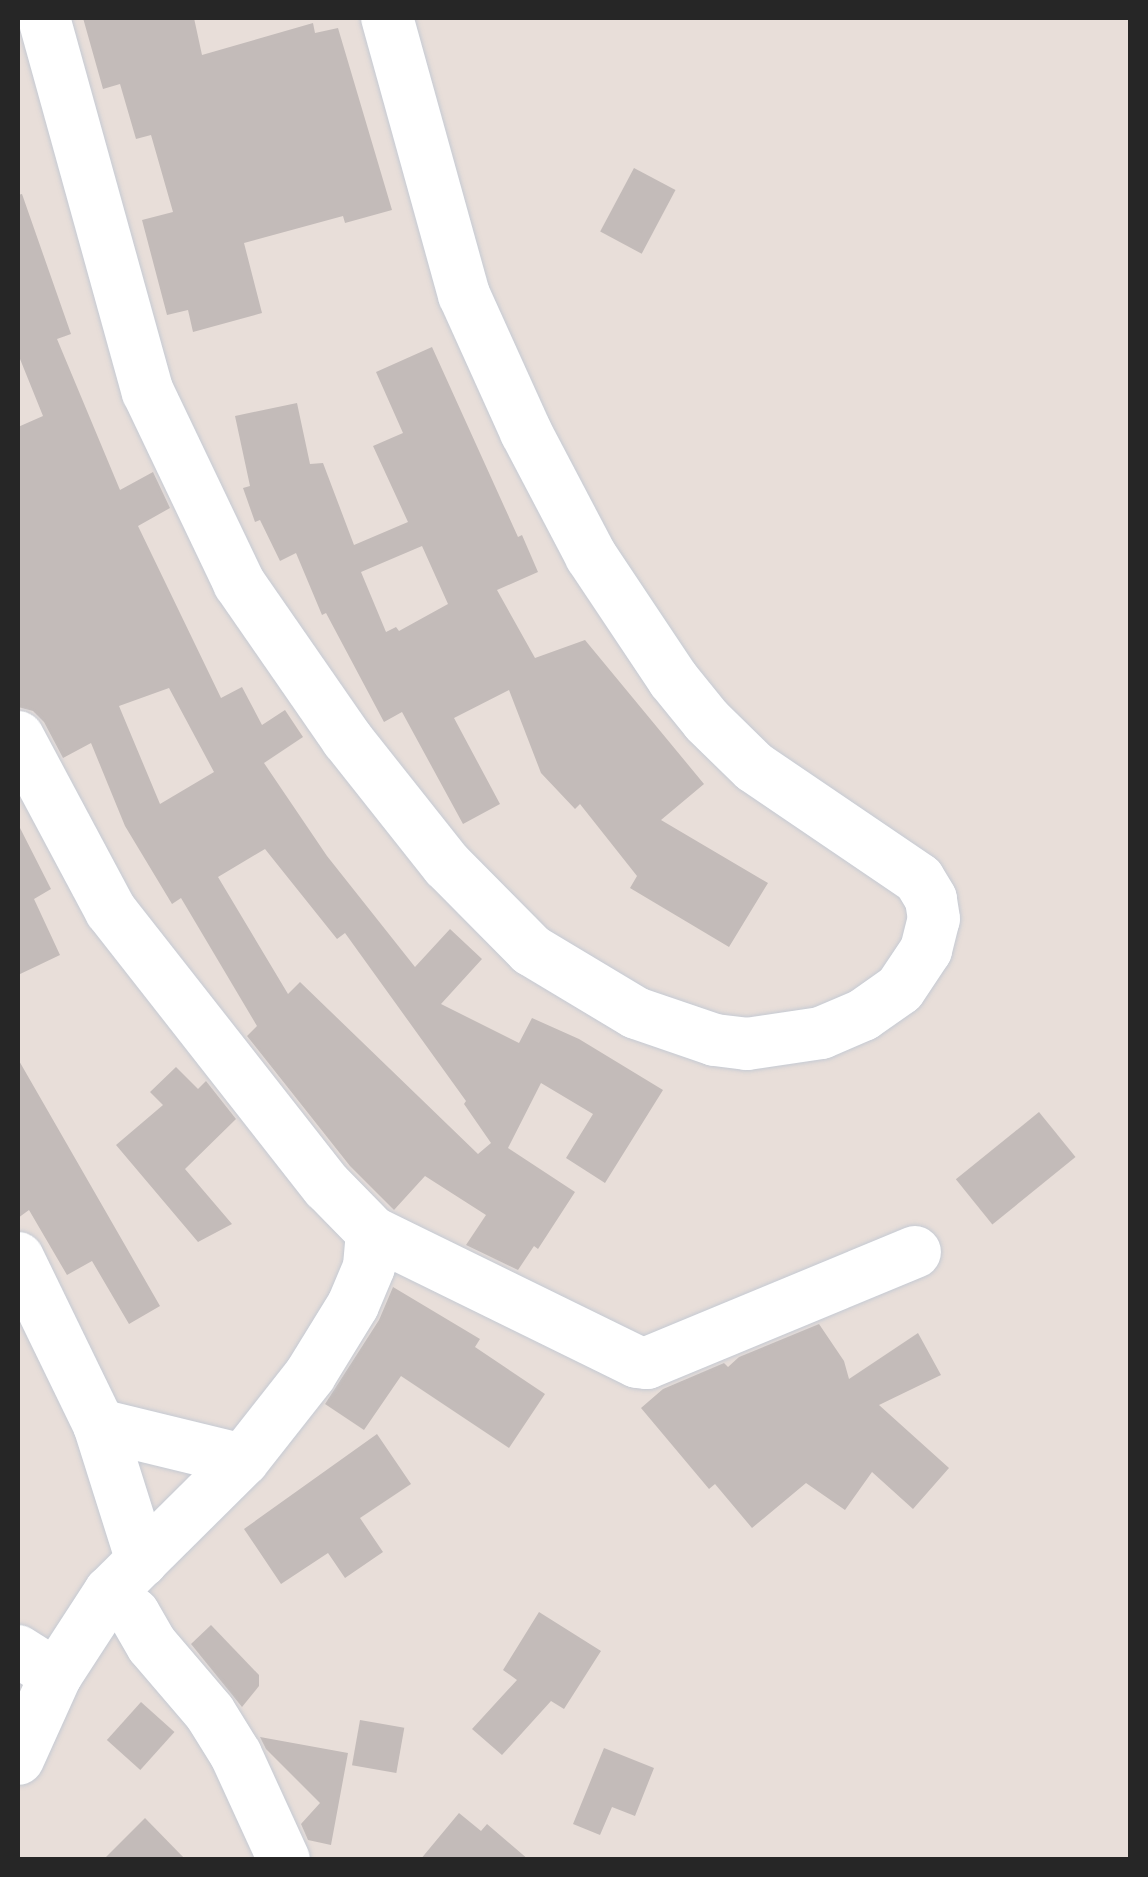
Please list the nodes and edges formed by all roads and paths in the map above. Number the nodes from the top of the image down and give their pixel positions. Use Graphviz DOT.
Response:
graph roads {
  1 [pos="44,18"];
  2 [pos="387,18"];
  3 [pos="18,737"];
  4 [pos="372,1232"];
  5 [pos="915,1252"];
  6 [pos="18,1258"];
  7 [pos="99,1425"];
  8 [pos="243,1460"];
  9 [pos="126,1576"];
  10 [pos="37,1663"];
  11 [pos="18,1760"];
  12 [pos="284,1860"];
  1 -- 2 [label="street"];
  3 -- 4 [label="street"];
  4 -- 5 [label="street"];
  4 -- 8 [label="street"];
  6 -- 7 [label="street"];
  7 -- 8 [label="street"];
  7 -- 9 [label="street"];
  8 -- 9 [label="street"];
  9 -- 10 [label="street"];
  9 -- 12 [label="street"];
  10 -- 11 [label="street"];
}
